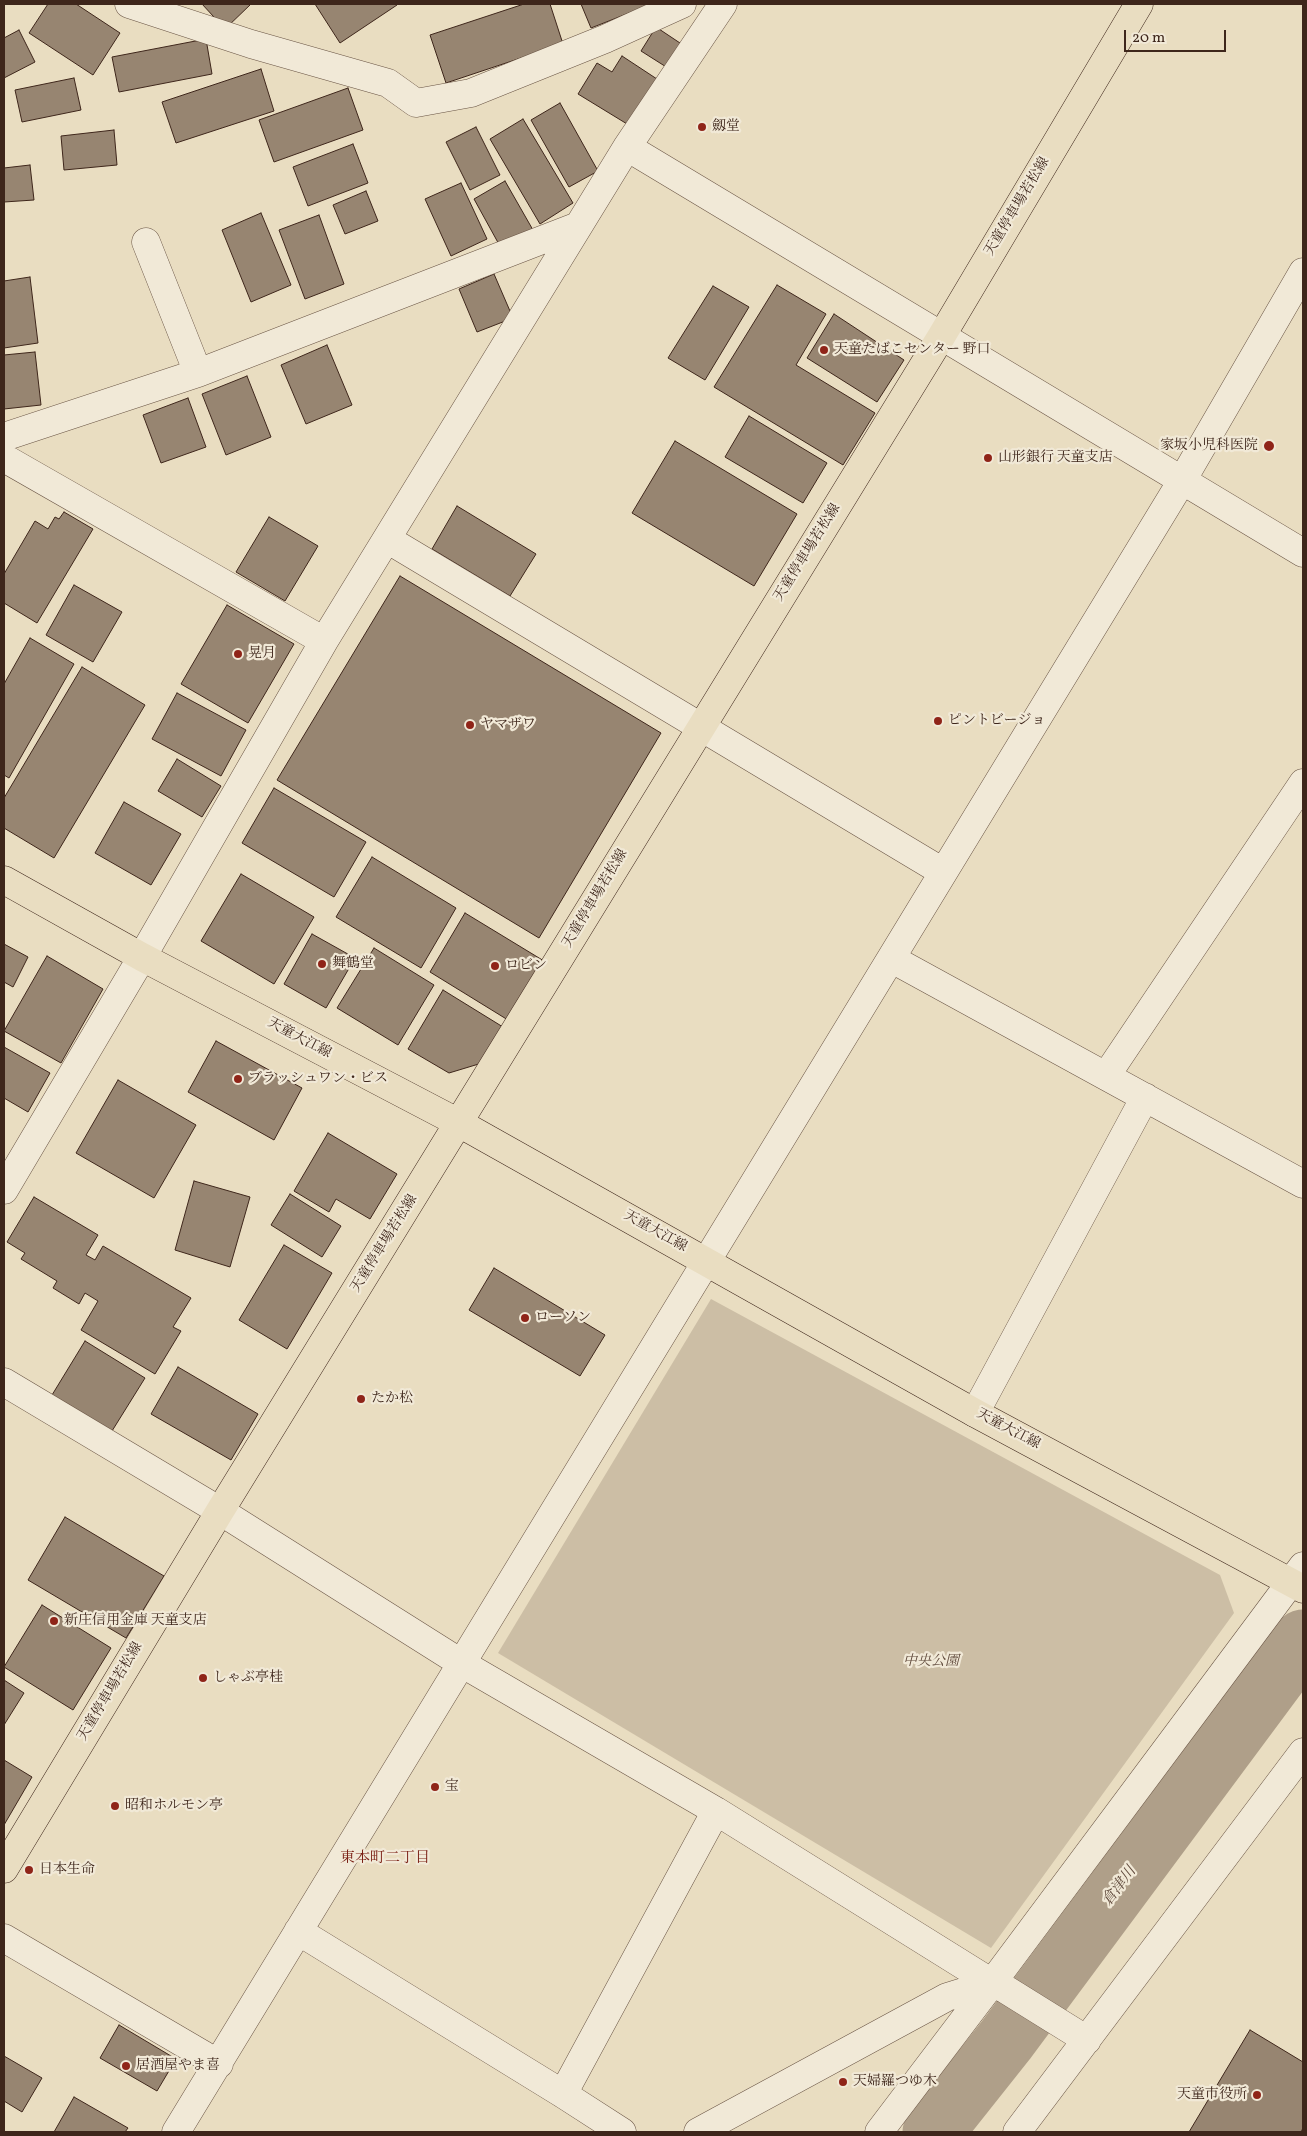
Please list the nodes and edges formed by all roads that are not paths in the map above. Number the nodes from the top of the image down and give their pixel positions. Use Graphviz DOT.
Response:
graph roads {
  1 [pos="130,4"];
  2 [pos="682,4"];
  3 [pos="723,4"];
  4 [pos="1139,4"];
  5 [pos="627,147"];
  6 [pos="578,226"];
  7 [pos="146,242"];
  8 [pos="1303,272"];
  9 [pos="940,337"];
  10 [pos="198,373"];
  11 [pos="4,437"];
  12 [pos="4,458"];
  13 [pos="1183,479"];
  14 [pos="387,539"];
  15 [pos="1303,554"];
  16 [pos="324,642"];
  17 [pos="701,728"];
  18 [pos="1303,782"];
  19 [pos="943,872"];
  20 [pos="4,880"];
  21 [pos="142,957"];
  22 [pos="892,959"];
  23 [pos="1106,1076"];
  24 [pos="1146,1097"];
  25 [pos="459,1123"];
  26 [pos="1303,1184"];
  27 [pos="4,1190"];
  28 [pos="708,1261"];
  29 [pos="4,1382"];
  30 [pos="975,1413"];
  31 [pos="220,1511"];
  32 [pos="1299,1579"];
  33 [pos="460,1664"];
  34 [pos="1303,1752"];
  35 [pos="716,1810"];
  36 [pos="4,1869"];
  37 [pos="298,1931"];
  38 [pos="4,1938"];
  39 [pos="999,1986"];
  40 [pos="1087,2040"];
  41 [pos="219,2064"];
  42 [pos="563,2094"];
  43 [pos="176,2132"];
  44 [pos="622,2132"];
  45 [pos="698,2132"];
  46 [pos="878,2132"];
  47 [pos="1017,2132"];
  1 -- 2 [label="street"];
  3 -- 5 [label="street"];
  4 -- 9 [label="main road, 天童停車場若松線"];
  5 -- 6 [label="street"];
  5 -- 9 [label="street"];
  6 -- 10 [label="street"];
  6 -- 14 [label="street"];
  7 -- 10 [label="street"];
  8 -- 13 [label="street"];
  9 -- 13 [label="street"];
  9 -- 17 [label="main road, 天童停車場若松線"];
  10 -- 11 [label="street"];
  12 -- 16 [label="street"];
  13 -- 15 [label="street"];
  13 -- 19 [label="street"];
  14 -- 16 [label="street"];
  14 -- 17 [label="street"];
  16 -- 21 [label="street"];
  17 -- 19 [label="street"];
  17 -- 25 [label="main road, 天童停車場若松線"];
  18 -- 23 [label="street"];
  19 -- 22 [label="street"];
  20 -- 21 [label="main road, 天童大江線"];
  21 -- 25 [label="main road, 天童大江線"];
  21 -- 27 [label="street"];
  22 -- 23 [label="street"];
  22 -- 28 [label="street"];
  23 -- 24 [label="street"];
  24 -- 26 [label="street"];
  24 -- 30 [label="street"];
  25 -- 28 [label="main road, 天童大江線"];
  25 -- 31 [label="main road, 天童停車場若松線"];
  28 -- 30 [label="main road, 天童大江線"];
  28 -- 33 [label="street"];
  29 -- 31 [label="street"];
  30 -- 32 [label="main road, 天童大江線"];
  31 -- 33 [label="street"];
  31 -- 36 [label="main road, 天童停車場若松線"];
  32 -- 39 [label="street"];
  33 -- 35 [label="street"];
  33 -- 37 [label="street"];
  34 -- 40 [label="street"];
  35 -- 39 [label="street"];
  35 -- 42 [label="street"];
  37 -- 41 [label="street"];
  37 -- 42 [label="street"];
  38 -- 41 [label="street"];
  39 -- 40 [label="street"];
  39 -- 45 [label="street"];
  39 -- 46 [label="street"];
  40 -- 47 [label="street"];
  41 -- 43 [label="street"];
  42 -- 44 [label="street"];
}
